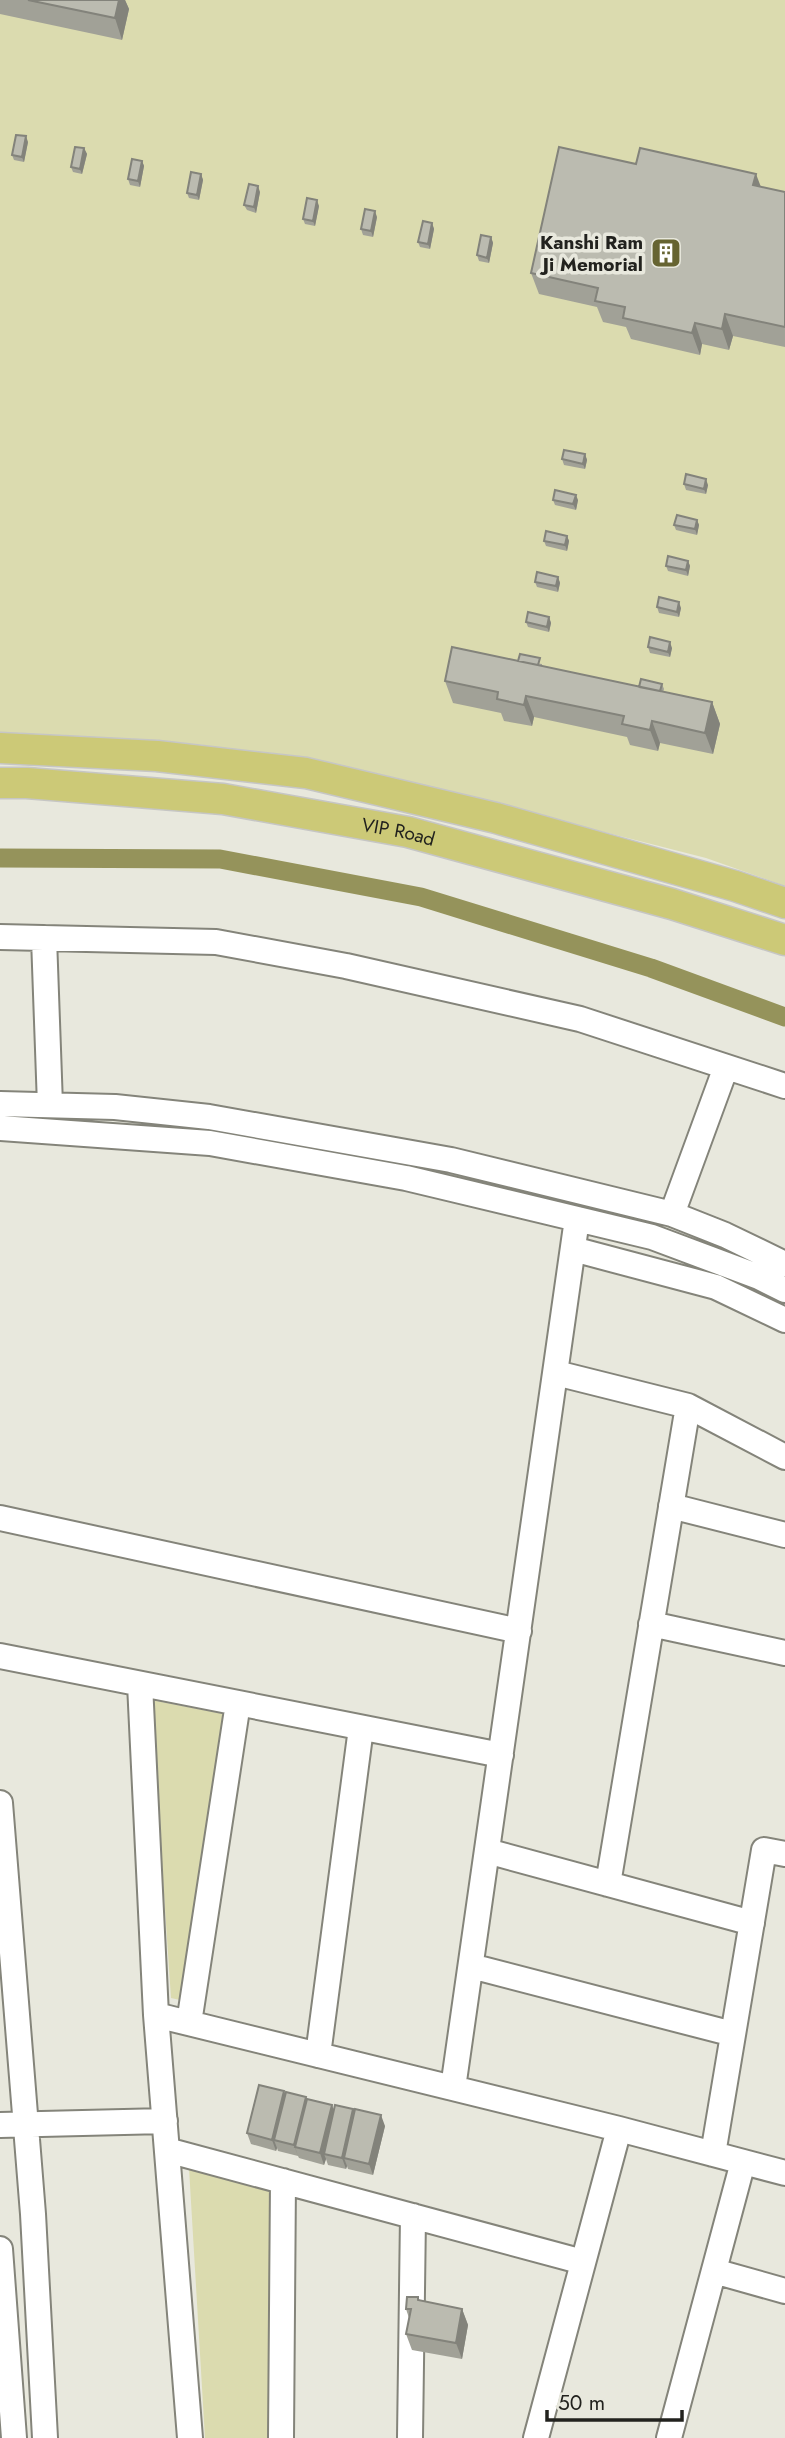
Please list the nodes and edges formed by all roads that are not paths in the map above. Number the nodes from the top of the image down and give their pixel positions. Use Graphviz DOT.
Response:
graph roads {
  1 [pos="0,748"];
  2 [pos="0,783"];
  3 [pos="785,903"];
  4 [pos="0,937"];
  5 [pos="44,938"];
  6 [pos="785,940"];
  7 [pos="726,1067"];
  8 [pos="785,1086"];
  9 [pos="0,1104"];
  10 [pos="50,1105"];
  11 [pos="0,1128"];
  12 [pos="672,1214"];
  13 [pos="577,1219"];
  14 [pos="573,1248"];
  15 [pos="785,1264"];
  16 [pos="785,1290"];
  17 [pos="785,1320"];
  18 [pos="556,1373"];
  19 [pos="688,1406"];
  20 [pos="785,1457"];
  21 [pos="671,1506"];
  22 [pos="0,1517"];
  23 [pos="785,1535"];
  24 [pos="651,1624"];
  25 [pos="519,1631"];
  26 [pos="785,1653"];
  27 [pos="0,1656"];
  28 [pos="140,1684"];
  29 [pos="238,1703"];
  30 [pos="362,1728"];
  31 [pos="501,1755"];
  32 [pos="0,1803"];
  33 [pos="487,1851"];
  34 [pos="785,1854"];
  35 [pos="608,1884"];
  36 [pos="752,1923"];
  37 [pos="471,1966"];
  38 [pos="156,2015"];
  39 [pos="189,2023"];
  40 [pos="733,2034"];
  41 [pos="318,2055"];
  42 [pos="453,2088"];
  43 [pos="164,2120"];
  44 [pos="25,2124"];
  45 [pos="0,2125"];
  46 [pos="619,2129"];
  47 [pos="167,2150"];
  48 [pos="713,2154"];
  49 [pos="743,2162"];
  50 [pos="785,2173"];
  51 [pos="283,2181"];
  52 [pos="413,2216"];
  53 [pos="0,2251"];
  54 [pos="583,2262"];
  55 [pos="714,2271"];
  56 [pos="785,2291"];
  57 [pos="14,2438"];
  58 [pos="45,2438"];
  59 [pos="190,2438"];
  60 [pos="281,2438"];
  61 [pos="410,2438"];
  62 [pos="536,2438"];
  63 [pos="669,2438"];
  1 -- 3 [label="main road, VIP Road"];
  2 -- 6 [label="main road, VIP Road"];
  4 -- 5 [label="street"];
  5 -- 7 [label="street"];
  5 -- 10 [label="street"];
  7 -- 8 [label="street"];
  7 -- 12 [label="street"];
  9 -- 10 [label="street"];
  10 -- 12 [label="street"];
  11 -- 13 [label="street"];
  12 -- 15 [label="street"];
  13 -- 14 [label="street"];
  13 -- 16 [label="street"];
  14 -- 17 [label="street"];
  14 -- 18 [label="street"];
  18 -- 19 [label="street"];
  18 -- 25 [label="street"];
  19 -- 20 [label="street"];
  19 -- 21 [label="street"];
  21 -- 23 [label="street"];
  21 -- 24 [label="street"];
  22 -- 25 [label="street"];
  24 -- 26 [label="street"];
  24 -- 35 [label="street"];
  25 -- 31 [label="street"];
  27 -- 28 [label="street"];
  28 -- 29 [label="street"];
  28 -- 38 [label="street"];
  29 -- 30 [label="street"];
  29 -- 39 [label="street"];
  30 -- 31 [label="street"];
  30 -- 41 [label="street"];
  31 -- 33 [label="street"];
  32 -- 44 [label="street"];
  33 -- 35 [label="street"];
  33 -- 37 [label="street"];
  34 -- 36 [label="street"];
  35 -- 36 [label="street"];
  36 -- 40 [label="street"];
  37 -- 40 [label="street"];
  37 -- 42 [label="street"];
  38 -- 39 [label="street"];
  38 -- 43 [label="street"];
  39 -- 41 [label="street"];
  40 -- 48 [label="street"];
  41 -- 42 [label="street"];
  42 -- 46 [label="street"];
  43 -- 44 [label="street"];
  43 -- 47 [label="street"];
  44 -- 45 [label="street"];
  44 -- 58 [label="street"];
  46 -- 48 [label="street"];
  46 -- 54 [label="street"];
  47 -- 51 [label="street"];
  47 -- 59 [label="street"];
  48 -- 49 [label="street"];
  49 -- 50 [label="street"];
  49 -- 55 [label="street"];
  51 -- 52 [label="street"];
  51 -- 60 [label="street"];
  52 -- 54 [label="street"];
  52 -- 61 [label="street"];
  53 -- 57 [label="street"];
  54 -- 62 [label="street"];
  55 -- 56 [label="street"];
  55 -- 63 [label="street"];
}
